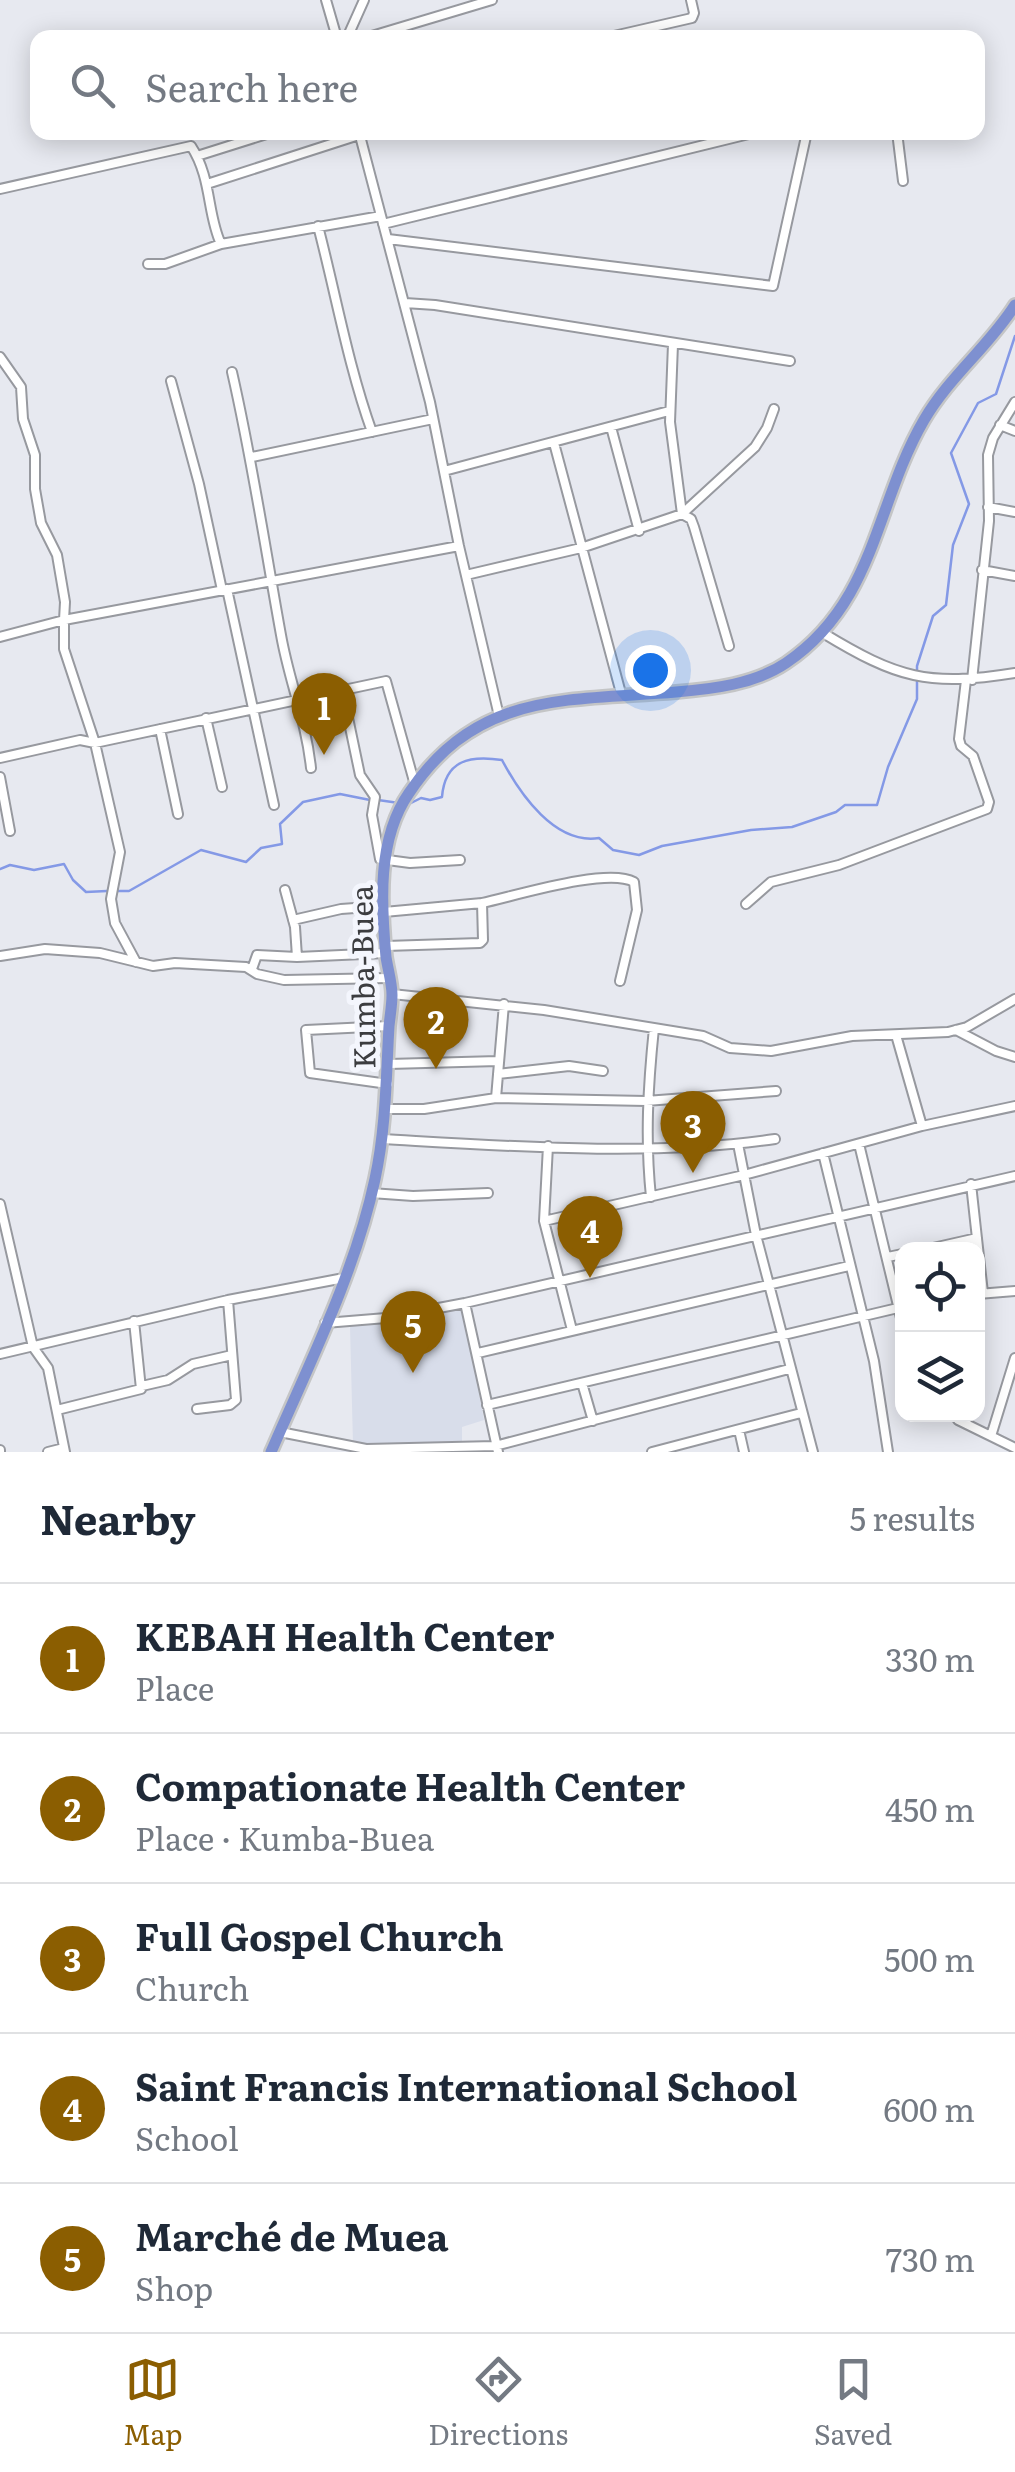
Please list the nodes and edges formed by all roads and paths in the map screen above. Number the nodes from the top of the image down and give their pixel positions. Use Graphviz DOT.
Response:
graph roads {
  1 [pos="326,0"];
  2 [pos="364,0"];
  3 [pos="492,0"];
  4 [pos="691,0"];
  5 [pos="335,30"];
  6 [pos="351,30"];
  7 [pos="392,30"];
  8 [pos="640,30"];
  9 [pos="248,140"];
  10 [pos="341,140"];
  11 [pos="361,140"];
  12 [pos="723,140"];
  13 [pos="804,140"];
  14 [pos="898,140"];
  15 [pos="197,156"];
  16 [pos="903,181"];
  17 [pos="207,184"];
  18 [pos="0,189"];
  19 [pos="382,220"];
  20 [pos="318,226"];
  21 [pos="388,239"];
  22 [pos="221,244"];
  23 [pos="148,264"];
  24 [pos="405,303"];
  25 [pos="1015,305"];
  26 [pos="673,344"];
  27 [pos="0,357"];
  28 [pos="790,362"];
  29 [pos="232,372"];
  30 [pos="172,381"];
  31 [pos="1015,402"];
  32 [pos="774,409"];
  33 [pos="670,411"];
  34 [pos="433,419"];
  35 [pos="1000,426"];
  36 [pos="611,427"];
  37 [pos="1015,431"];
  38 [pos="372,432"];
  39 [pos="554,443"];
  40 [pos="252,457"];
  41 [pos="444,472"];
  42 [pos="988,506"];
  43 [pos="1015,512"];
  44 [pos="682,514"];
  45 [pos="639,531"];
  46 [pos="458,546"];
  47 [pos="581,548"];
  48 [pos="982,570"];
  49 [pos="466,575"];
  50 [pos="1015,576"];
  51 [pos="272,582"];
  52 [pos="224,590"];
  53 [pos="64,620"];
  54 [pos="823,633"];
  55 [pos="0,637"];
  56 [pos="729,646"];
  57 [pos="1015,673"];
  58 [pos="969,680"];
  59 [pos="342,689"];
  60 [pos="622,697"];
  61 [pos="298,698"];
  62 [pos="251,708"];
  63 [pos="499,716"];
  64 [pos="206,718"];
  65 [pos="160,730"];
  66 [pos="95,743"];
  67 [pos="0,758"];
  68 [pos="310,768"];
  69 [pos="0,777"];
  70 [pos="414,784"];
  71 [pos="222,787"];
  72 [pos="274,805"];
  73 [pos="178,814"];
  74 [pos="10,832"];
  75 [pos="460,860"];
  76 [pos="385,862"];
  77 [pos="285,890"];
  78 [pos="482,903"];
  79 [pos="746,904"];
  80 [pos="384,909"];
  81 [pos="293,920"];
  82 [pos="386,949"];
  83 [pos="0,956"];
  84 [pos="297,957"];
  85 [pos="136,962"];
  86 [pos="252,969"];
  87 [pos="389,978"];
  88 [pos="620,981"];
  89 [pos="392,994"];
  90 [pos="1015,999"];
  91 [pos="504,1004"];
  92 [pos="389,1026"];
  93 [pos="654,1028"];
  94 [pos="956,1030"];
  95 [pos="896,1035"];
  96 [pos="1015,1056"];
  97 [pos="498,1061"];
  98 [pos="388,1064"];
  99 [pos="603,1071"];
  100 [pos="498,1074"];
  101 [pos="388,1084"];
  102 [pos="776,1091"];
  103 [pos="496,1098"];
  104 [pos="646,1101"];
  105 [pos="1015,1106"];
  106 [pos="386,1109"];
  107 [pos="922,1126"];
  108 [pos="381,1138"];
  109 [pos="776,1138"];
  110 [pos="738,1144"];
  111 [pos="859,1144"];
  112 [pos="548,1146"];
  113 [pos="646,1146"];
  114 [pos="823,1153"];
  115 [pos="744,1176"];
  116 [pos="1015,1176"];
  117 [pos="971,1184"];
  118 [pos="372,1193"];
  119 [pos="488,1193"];
  120 [pos="652,1196"];
  121 [pos="0,1204"];
  122 [pos="874,1207"];
  123 [pos="838,1216"];
  124 [pos="544,1221"];
  125 [pos="756,1235"];
  126 [pos="978,1238"];
  127 [pos="960,1242"];
  128 [pos="978,1242"];
  129 [pos="895,1256"];
  130 [pos="888,1257"];
  131 [pos="849,1266"];
  132 [pos="344,1278"];
  133 [pos="557,1279"];
  134 [pos="895,1284"];
  135 [pos="768,1286"];
  136 [pos="1015,1291"];
  137 [pos="985,1294"];
  138 [pos="228,1300"];
  139 [pos="465,1302"];
  140 [pos="895,1308"];
  141 [pos="862,1316"];
  142 [pos="134,1321"];
  143 [pos="325,1323"];
  144 [pos="572,1330"];
  145 [pos="780,1336"];
  146 [pos="33,1346"];
  147 [pos="478,1353"];
  148 [pos="0,1354"];
  149 [pos="232,1354"];
  150 [pos="1015,1358"];
  151 [pos="789,1368"];
  152 [pos="582,1383"];
  153 [pos="142,1386"];
  154 [pos="487,1405"];
  155 [pos="197,1409"];
  156 [pos="57,1410"];
  157 [pos="801,1412"];
  158 [pos="592,1420"];
  159 [pos="962,1422"];
  160 [pos="739,1430"];
  161 [pos="280,1432"];
  162 [pos="993,1437"];
  163 [pos="1015,1448"];
  164 [pos="496,1449"];
  165 [pos="65,1450"];
  166 [pos="382,1451"];
  167 [pos="48,1452"];
  168 [pos="271,1452"];
  169 [pos="652,1452"];
  170 [pos="744,1452"];
  171 [pos="812,1452"];
  172 [pos="887,1452"];
  173 [pos="991,1452"];
  1 -- 5 [label="street"];
  2 -- 6 [label="street"];
  3 -- 7 [label="street"];
  4 -- 8 [label="street"];
  9 -- 15 [label="street"];
  10 -- 17 [label="street"];
  11 -- 19 [label="street"];
  12 -- 19 [label="street"];
  13 -- 21 [label="street"];
  14 -- 16 [label="street"];
  15 -- 17 [label="street"];
  15 -- 18 [label="street"];
  17 -- 22 [label="street"];
  19 -- 20 [label="street"];
  19 -- 21 [label="street"];
  20 -- 22 [label="street"];
  20 -- 38 [label="street"];
  21 -- 24 [label="street"];
  22 -- 23 [label="street"];
  24 -- 26 [label="street"];
  24 -- 34 [label="street"];
  25 -- 54 [label="highway, Kumba-Buea"];
  26 -- 28 [label="street"];
  26 -- 33 [label="street"];
  27 -- 53 [label="street"];
  29 -- 40 [label="street"];
  30 -- 52 [label="street"];
  31 -- 35 [label="street"];
  32 -- 44 [label="street"];
  33 -- 36 [label="street"];
  33 -- 44 [label="street"];
  34 -- 38 [label="street"];
  34 -- 41 [label="street"];
  35 -- 37 [label="street"];
  35 -- 42 [label="street"];
  36 -- 39 [label="street"];
  36 -- 45 [label="street"];
  38 -- 40 [label="street"];
  39 -- 41 [label="street"];
  39 -- 47 [label="street"];
  40 -- 51 [label="street"];
  41 -- 46 [label="street"];
  42 -- 43 [label="street"];
  42 -- 48 [label="street"];
  44 -- 45 [label="street"];
  44 -- 56 [label="street"];
  45 -- 47 [label="street"];
  46 -- 49 [label="street"];
  46 -- 51 [label="street"];
  47 -- 49 [label="street"];
  47 -- 60 [label="street"];
  48 -- 50 [label="street"];
  48 -- 58 [label="street"];
  49 -- 63 [label="street"];
  51 -- 52 [label="street"];
  51 -- 61 [label="street"];
  52 -- 53 [label="street"];
  52 -- 62 [label="street"];
  53 -- 55 [label="street"];
  53 -- 66 [label="street"];
  54 -- 58 [label="street"];
  54 -- 60 [label="highway, Kumba-Buea"];
  57 -- 58 [label="street"];
  58 -- 79 [label="street"];
  59 -- 61 [label="street"];
  59 -- 70 [label="street"];
  59 -- 76 [label="street"];
  60 -- 63 [label="highway, Kumba-Buea"];
  61 -- 62 [label="street"];
  61 -- 68 [label="street"];
  62 -- 64 [label="street"];
  62 -- 72 [label="street"];
  63 -- 70 [label="highway, Kumba-Buea"];
  64 -- 65 [label="street"];
  64 -- 71 [label="street"];
  65 -- 66 [label="street"];
  65 -- 73 [label="street"];
  66 -- 67 [label="street"];
  66 -- 85 [label="street"];
  69 -- 74 [label="street"];
  70 -- 76 [label="highway, Kumba-Buea"];
  75 -- 76 [label="street"];
  76 -- 80 [label="highway, Kumba-Buea"];
  77 -- 81 [label="street"];
  78 -- 80 [label="street"];
  78 -- 82 [label="street"];
  78 -- 88 [label="street"];
  80 -- 81 [label="street"];
  80 -- 82 [label="highway, Kumba-Buea"];
  81 -- 84 [label="street"];
  82 -- 84 [label="street"];
  82 -- 87 [label="highway, Kumba-Buea"];
  83 -- 85 [label="street"];
  84 -- 86 [label="street"];
  85 -- 86 [label="street"];
  86 -- 87 [label="street"];
  87 -- 89 [label="highway, Kumba-Buea"];
  89 -- 91 [label="street"];
  89 -- 92 [label="highway, Kumba-Buea"];
  90 -- 94 [label="street"];
  91 -- 93 [label="street"];
  91 -- 97 [label="street"];
  92 -- 98 [label="highway, Kumba-Buea"];
  92 -- 101 [label="street"];
  93 -- 95 [label="street"];
  93 -- 104 [label="street"];
  94 -- 95 [label="street"];
  94 -- 96 [label="street"];
  95 -- 107 [label="street"];
  97 -- 98 [label="street"];
  97 -- 100 [label="street"];
  98 -- 101 [label="highway, Kumba-Buea"];
  99 -- 100 [label="street"];
  100 -- 103 [label="street"];
  101 -- 106 [label="highway, Kumba-Buea"];
  102 -- 104 [label="street"];
  103 -- 104 [label="street"];
  103 -- 106 [label="street"];
  104 -- 113 [label="street"];
  105 -- 107 [label="street"];
  106 -- 108 [label="highway, Kumba-Buea"];
  107 -- 111 [label="street"];
  108 -- 112 [label="street"];
  108 -- 118 [label="highway, Kumba-Buea"];
  109 -- 110 [label="street"];
  110 -- 113 [label="street"];
  110 -- 115 [label="street"];
  111 -- 114 [label="street"];
  111 -- 122 [label="street"];
  112 -- 113 [label="street"];
  112 -- 124 [label="street"];
  113 -- 120 [label="street"];
  114 -- 115 [label="street"];
  114 -- 123 [label="street"];
  115 -- 120 [label="street"];
  115 -- 125 [label="street"];
  116 -- 117 [label="street"];
  117 -- 122 [label="street"];
  117 -- 126 [label="street"];
  118 -- 119 [label="street"];
  118 -- 132 [label="highway, Kumba-Buea"];
  120 -- 124 [label="street"];
  121 -- 146 [label="street"];
  122 -- 123 [label="street"];
  122 -- 130 [label="street"];
  123 -- 125 [label="street"];
  123 -- 131 [label="street"];
  124 -- 133 [label="street"];
  125 -- 133 [label="street"];
  125 -- 135 [label="street"];
  126 -- 127 [label="street"];
  126 -- 128 [label="street"];
  129 -- 130 [label="street"];
  130 -- 134 [label="street"];
  131 -- 135 [label="street"];
  131 -- 141 [label="street"];
  132 -- 138 [label="street"];
  132 -- 143 [label="highway, Kumba-Buea"];
  133 -- 139 [label="street"];
  133 -- 144 [label="street"];
  135 -- 144 [label="street"];
  135 -- 145 [label="street"];
  136 -- 137 [label="street"];
  138 -- 142 [label="street"];
  138 -- 149 [label="street"];
  139 -- 143 [label="street"];
  139 -- 147 [label="street"];
  140 -- 141 [label="street"];
  141 -- 145 [label="street"];
  141 -- 172 [label="street"];
  142 -- 146 [label="street"];
  142 -- 153 [label="street"];
  143 -- 161 [label="highway, Kumba-Buea"];
  144 -- 147 [label="street"];
  145 -- 151 [label="street"];
  145 -- 152 [label="street"];
  146 -- 148 [label="street"];
  146 -- 156 [label="street"];
  147 -- 154 [label="street"];
  149 -- 153 [label="street"];
  149 -- 155 [label="street"];
  150 -- 162 [label="street"];
  151 -- 157 [label="street"];
  151 -- 158 [label="street"];
  152 -- 154 [label="street"];
  152 -- 158 [label="street"];
  153 -- 156 [label="street"];
  154 -- 164 [label="street"];
  156 -- 165 [label="street"];
  157 -- 160 [label="street"];
  157 -- 171 [label="street"];
  158 -- 164 [label="street"];
  159 -- 162 [label="street"];
  160 -- 169 [label="street"];
  160 -- 170 [label="street"];
  161 -- 166 [label="street"];
  161 -- 168 [label="highway, Kumba-Buea"];
  162 -- 163 [label="street"];
  162 -- 173 [label="street"];
  164 -- 166 [label="street"];
  165 -- 167 [label="street"];
}
